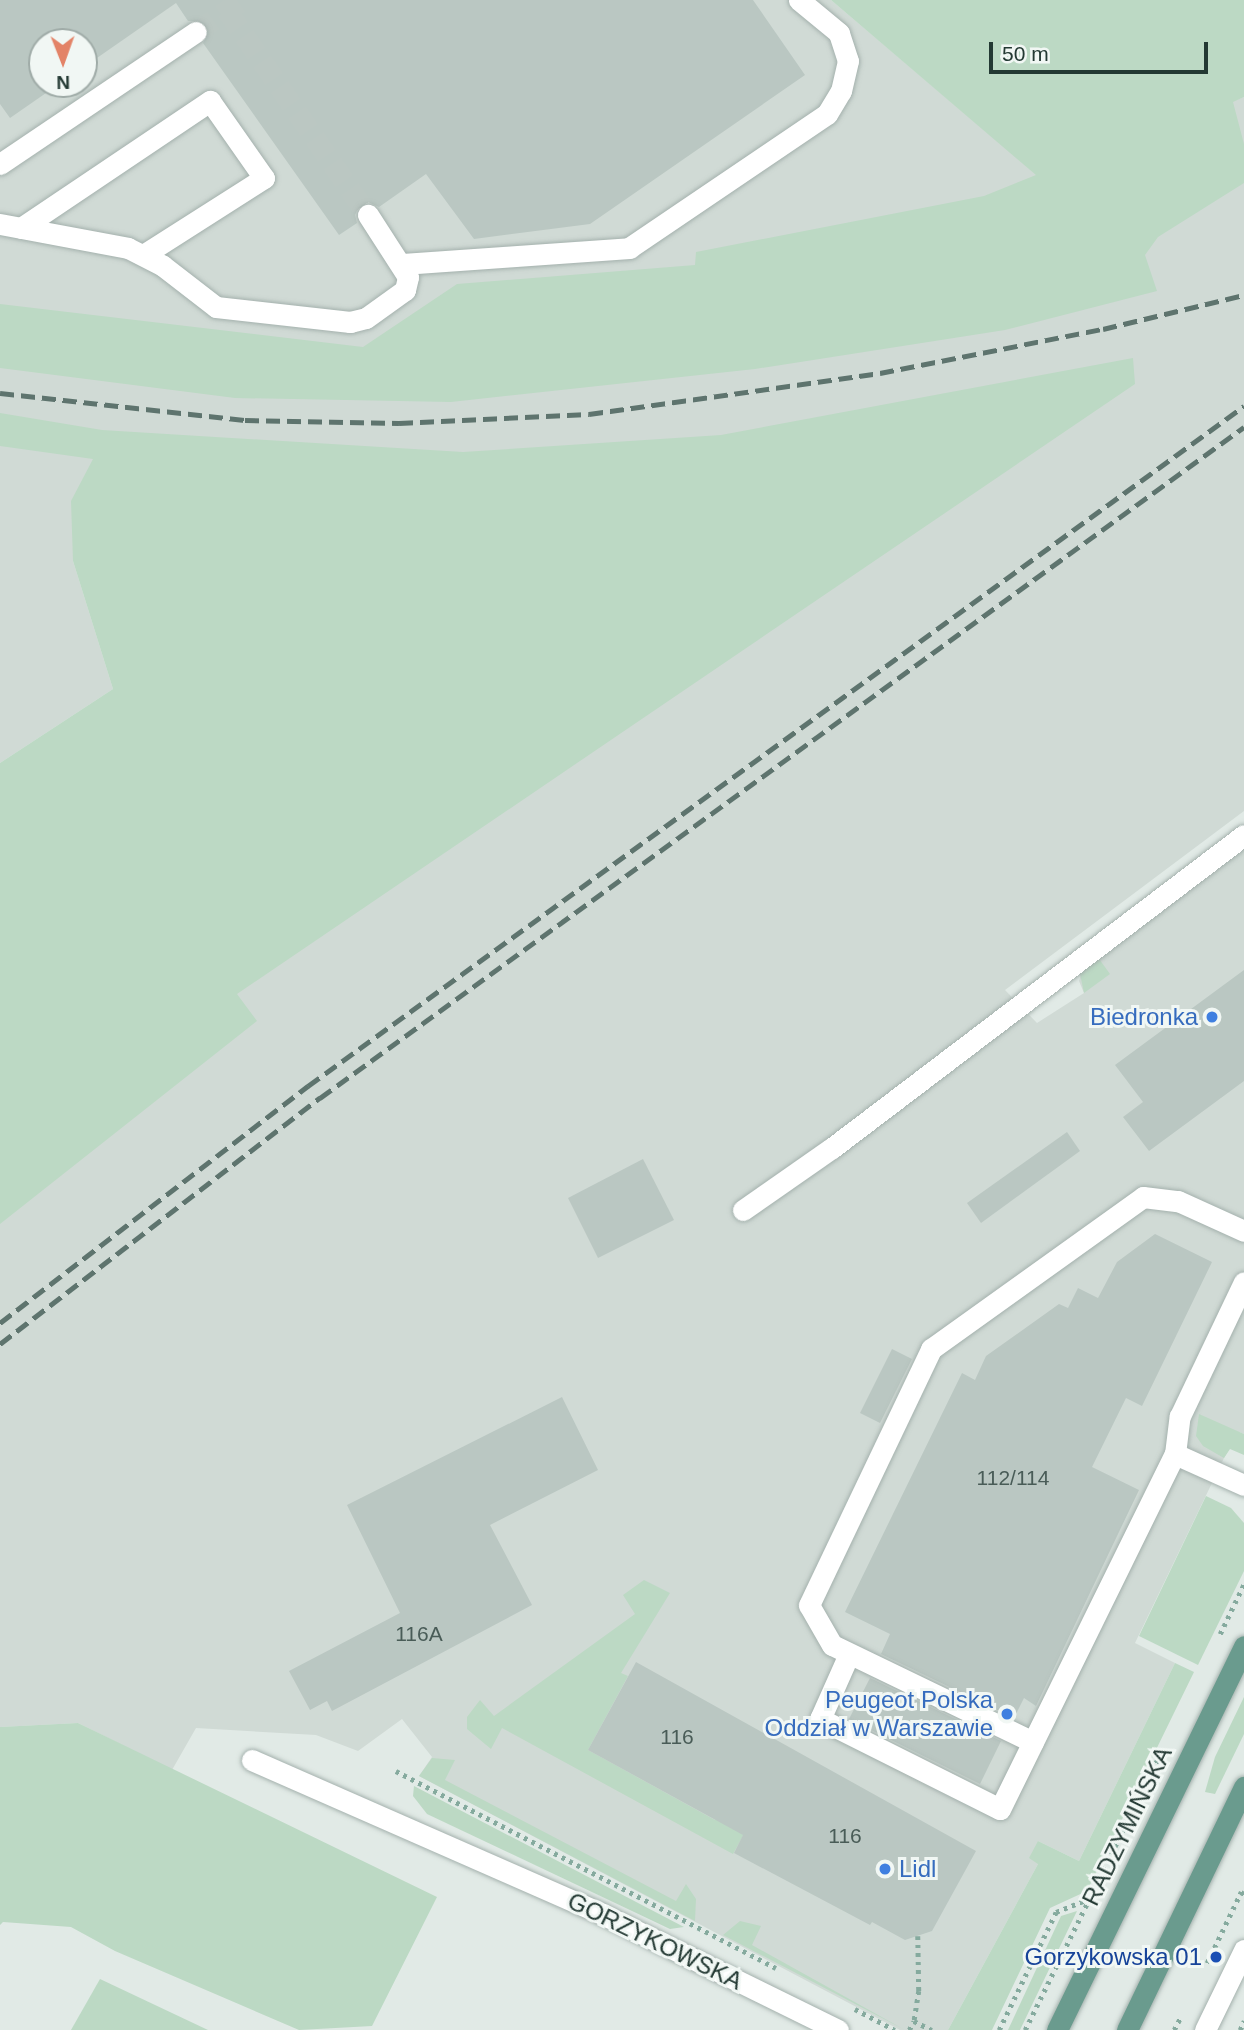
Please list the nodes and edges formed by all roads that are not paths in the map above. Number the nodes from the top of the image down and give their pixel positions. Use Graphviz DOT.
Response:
graph roads {
  1 [pos="799,0"];
  2 [pos="196,32"];
  3 [pos="0,164"];
  4 [pos="368,215"];
  5 [pos="0,223"];
  6 [pos="22,228"];
  7 [pos="143,255"];
  8 [pos="402,264"];
  9 [pos="1244,835"];
  10 [pos="743,1210"];
  11 [pos="1244,1230"];
  12 [pos="1244,1282"];
  13 [pos="1175,1454"];
  14 [pos="1244,1485"];
  15 [pos="1244,1646"];
  16 [pos="849,1654"];
  17 [pos="1033,1742"];
  18 [pos="252,1760"];
  19 [pos="1244,1787"];
  20 [pos="1244,1950"];
  21 [pos="838,2030"];
  22 [pos="1057,2030"];
  23 [pos="1127,2030"];
  24 [pos="1205,2030"];
  1 -- 8 [label="street"];
  2 -- 3 [label="street"];
  4 -- 8 [label="street"];
  5 -- 6 [label="street"];
  6 -- 7 [label="street"];
  6 -- 7 [label="street"];
  7 -- 8 [label="street"];
  9 -- 10 [label="street"];
  11 -- 16 [label="street"];
  12 -- 13 [label="street"];
  13 -- 14 [label="street"];
  13 -- 17 [label="street"];
  15 -- 22 [label="main road, RADZYMIŃSKA"];
  16 -- 17 [label="street"];
  16 -- 17 [label="street"];
  18 -- 21 [label="street, GORZYKOWSKA"];
  19 -- 23 [label="main road"];
  20 -- 24 [label="street"];
}
